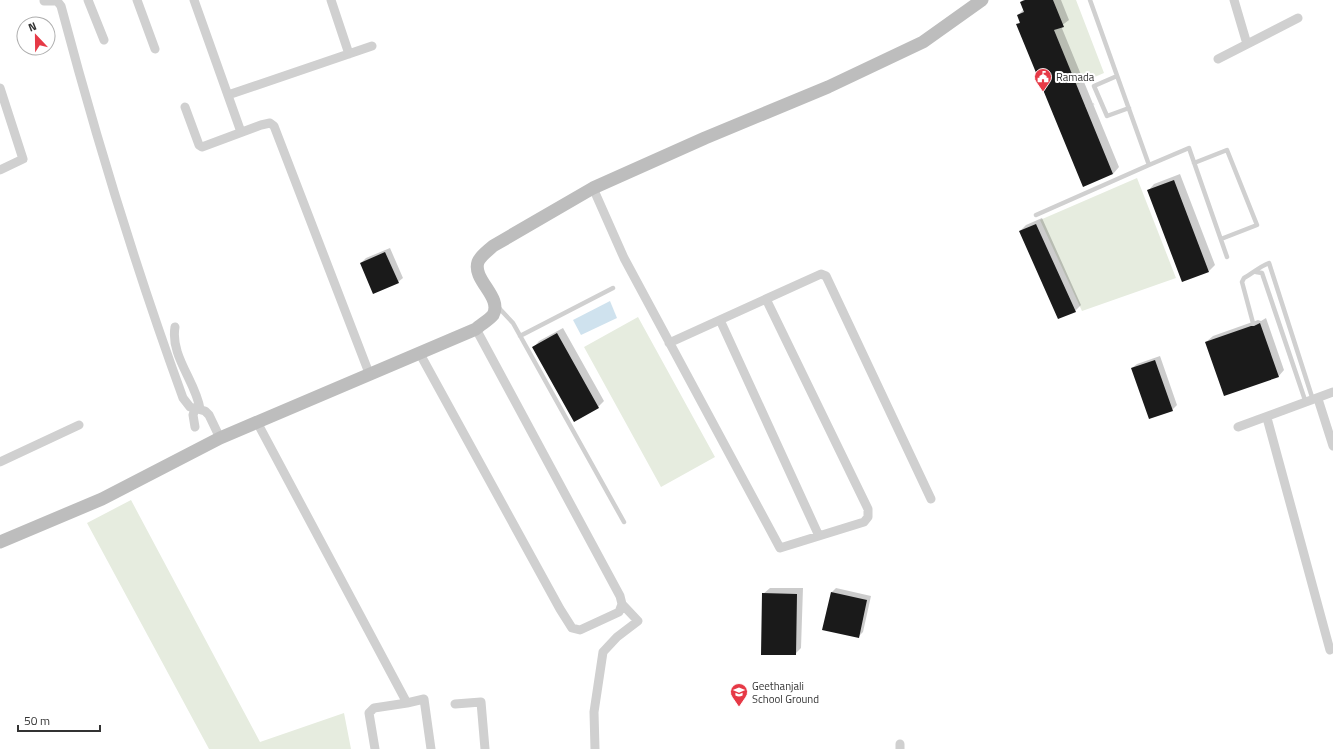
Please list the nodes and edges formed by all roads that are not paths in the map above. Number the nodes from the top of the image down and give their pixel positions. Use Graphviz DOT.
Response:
graph roads {
  1 [pos="88,0"];
  2 [pos="137,0"];
  3 [pos="194,0"];
  4 [pos="331,0"];
  5 [pos="982,0"];
  6 [pos="1090,0"];
  7 [pos="1234,0"];
  8 [pos="44,1"];
  9 [pos="1298,18"];
  10 [pos="104,40"];
  11 [pos="1246,44"];
  12 [pos="372,46"];
  13 [pos="155,50"];
  14 [pos="349,54"];
  15 [pos="1218,59"];
  16 [pos="1117,76"];
  17 [pos="0,88"];
  18 [pos="228,95"];
  19 [pos="185,107"];
  20 [pos="1128,108"];
  21 [pos="241,132"];
  22 [pos="1194,163"];
  23 [pos="1149,165"];
  24 [pos="0,170"];
  25 [pos="594,188"];
  26 [pos="1036,215"];
  27 [pos="1221,239"];
  28 [pos="1227,257"];
  29 [pos="1256,272"];
  30 [pos="613,288"];
  31 [pos="766,299"];
  32 [pos="495,305"];
  33 [pos="720,320"];
  34 [pos="1253,323"];
  35 [pos="175,327"];
  36 [pos="476,329"];
  37 [pos="520,336"];
  38 [pos="669,343"];
  39 [pos="420,354"];
  40 [pos="369,373"];
  41 [pos="1333,392"];
  42 [pos="1313,401"];
  43 [pos="198,409"];
  44 [pos="1267,418"];
  45 [pos="257,422"];
  46 [pos="78,425"];
  47 [pos="195,427"];
  48 [pos="1238,427"];
  49 [pos="220,438"];
  50 [pos="1333,446"];
  51 [pos="0,462"];
  52 [pos="931,499"];
  53 [pos="624,522"];
  54 [pos="819,536"];
  55 [pos="0,542"];
  56 [pos="622,604"];
  57 [pos="1330,650"];
  58 [pos="407,703"];
  59 [pos="455,704"];
  60 [pos="375,749"];
  61 [pos="431,749"];
  62 [pos="485,749"];
  63 [pos="594,749"];
  1 -- 10 [label="street"];
  2 -- 13 [label="street"];
  3 -- 18 [label="street"];
  4 -- 14 [label="street"];
  5 -- 25 [label="street"];
  6 -- 16 [label="lane"];
  7 -- 11 [label="street"];
  8 -- 43 [label="street"];
  9 -- 11 [label="street"];
  11 -- 15 [label="street"];
  12 -- 14 [label="street"];
  14 -- 18 [label="street"];
  16 -- 20 [label="lane"];
  16 -- 20 [label="lane"];
  17 -- 24 [label="street"];
  18 -- 21 [label="street"];
  19 -- 21 [label="street"];
  20 -- 23 [label="lane"];
  21 -- 40 [label="street"];
  22 -- 23 [label="lane"];
  22 -- 27 [label="lane"];
  22 -- 27 [label="lane"];
  23 -- 26 [label="lane"];
  25 -- 32 [label="street"];
  25 -- 38 [label="street"];
  27 -- 28 [label="lane"];
  29 -- 34 [label="lane"];
  29 -- 42 [label="lane"];
  29 -- 42 [label="lane"];
  30 -- 37 [label="lane"];
  31 -- 33 [label="street"];
  31 -- 52 [label="street"];
  31 -- 54 [label="street"];
  32 -- 36 [label="street"];
  32 -- 37 [label="lane"];
  33 -- 38 [label="street"];
  33 -- 54 [label="street"];
  35 -- 43 [label="street"];
  36 -- 39 [label="street"];
  36 -- 56 [label="street"];
  37 -- 53 [label="lane"];
  38 -- 54 [label="street"];
  39 -- 40 [label="street"];
  39 -- 56 [label="street"];
  40 -- 45 [label="street"];
  41 -- 42 [label="street"];
  42 -- 44 [label="street"];
  42 -- 50 [label="street"];
  43 -- 47 [label="street"];
  43 -- 49 [label="street"];
  44 -- 48 [label="street"];
  44 -- 57 [label="street"];
  45 -- 49 [label="street"];
  45 -- 58 [label="street"];
  46 -- 51 [label="street"];
  49 -- 55 [label="street"];
  56 -- 63 [label="street"];
  58 -- 60 [label="street"];
  58 -- 61 [label="street"];
  59 -- 62 [label="street"];
}
